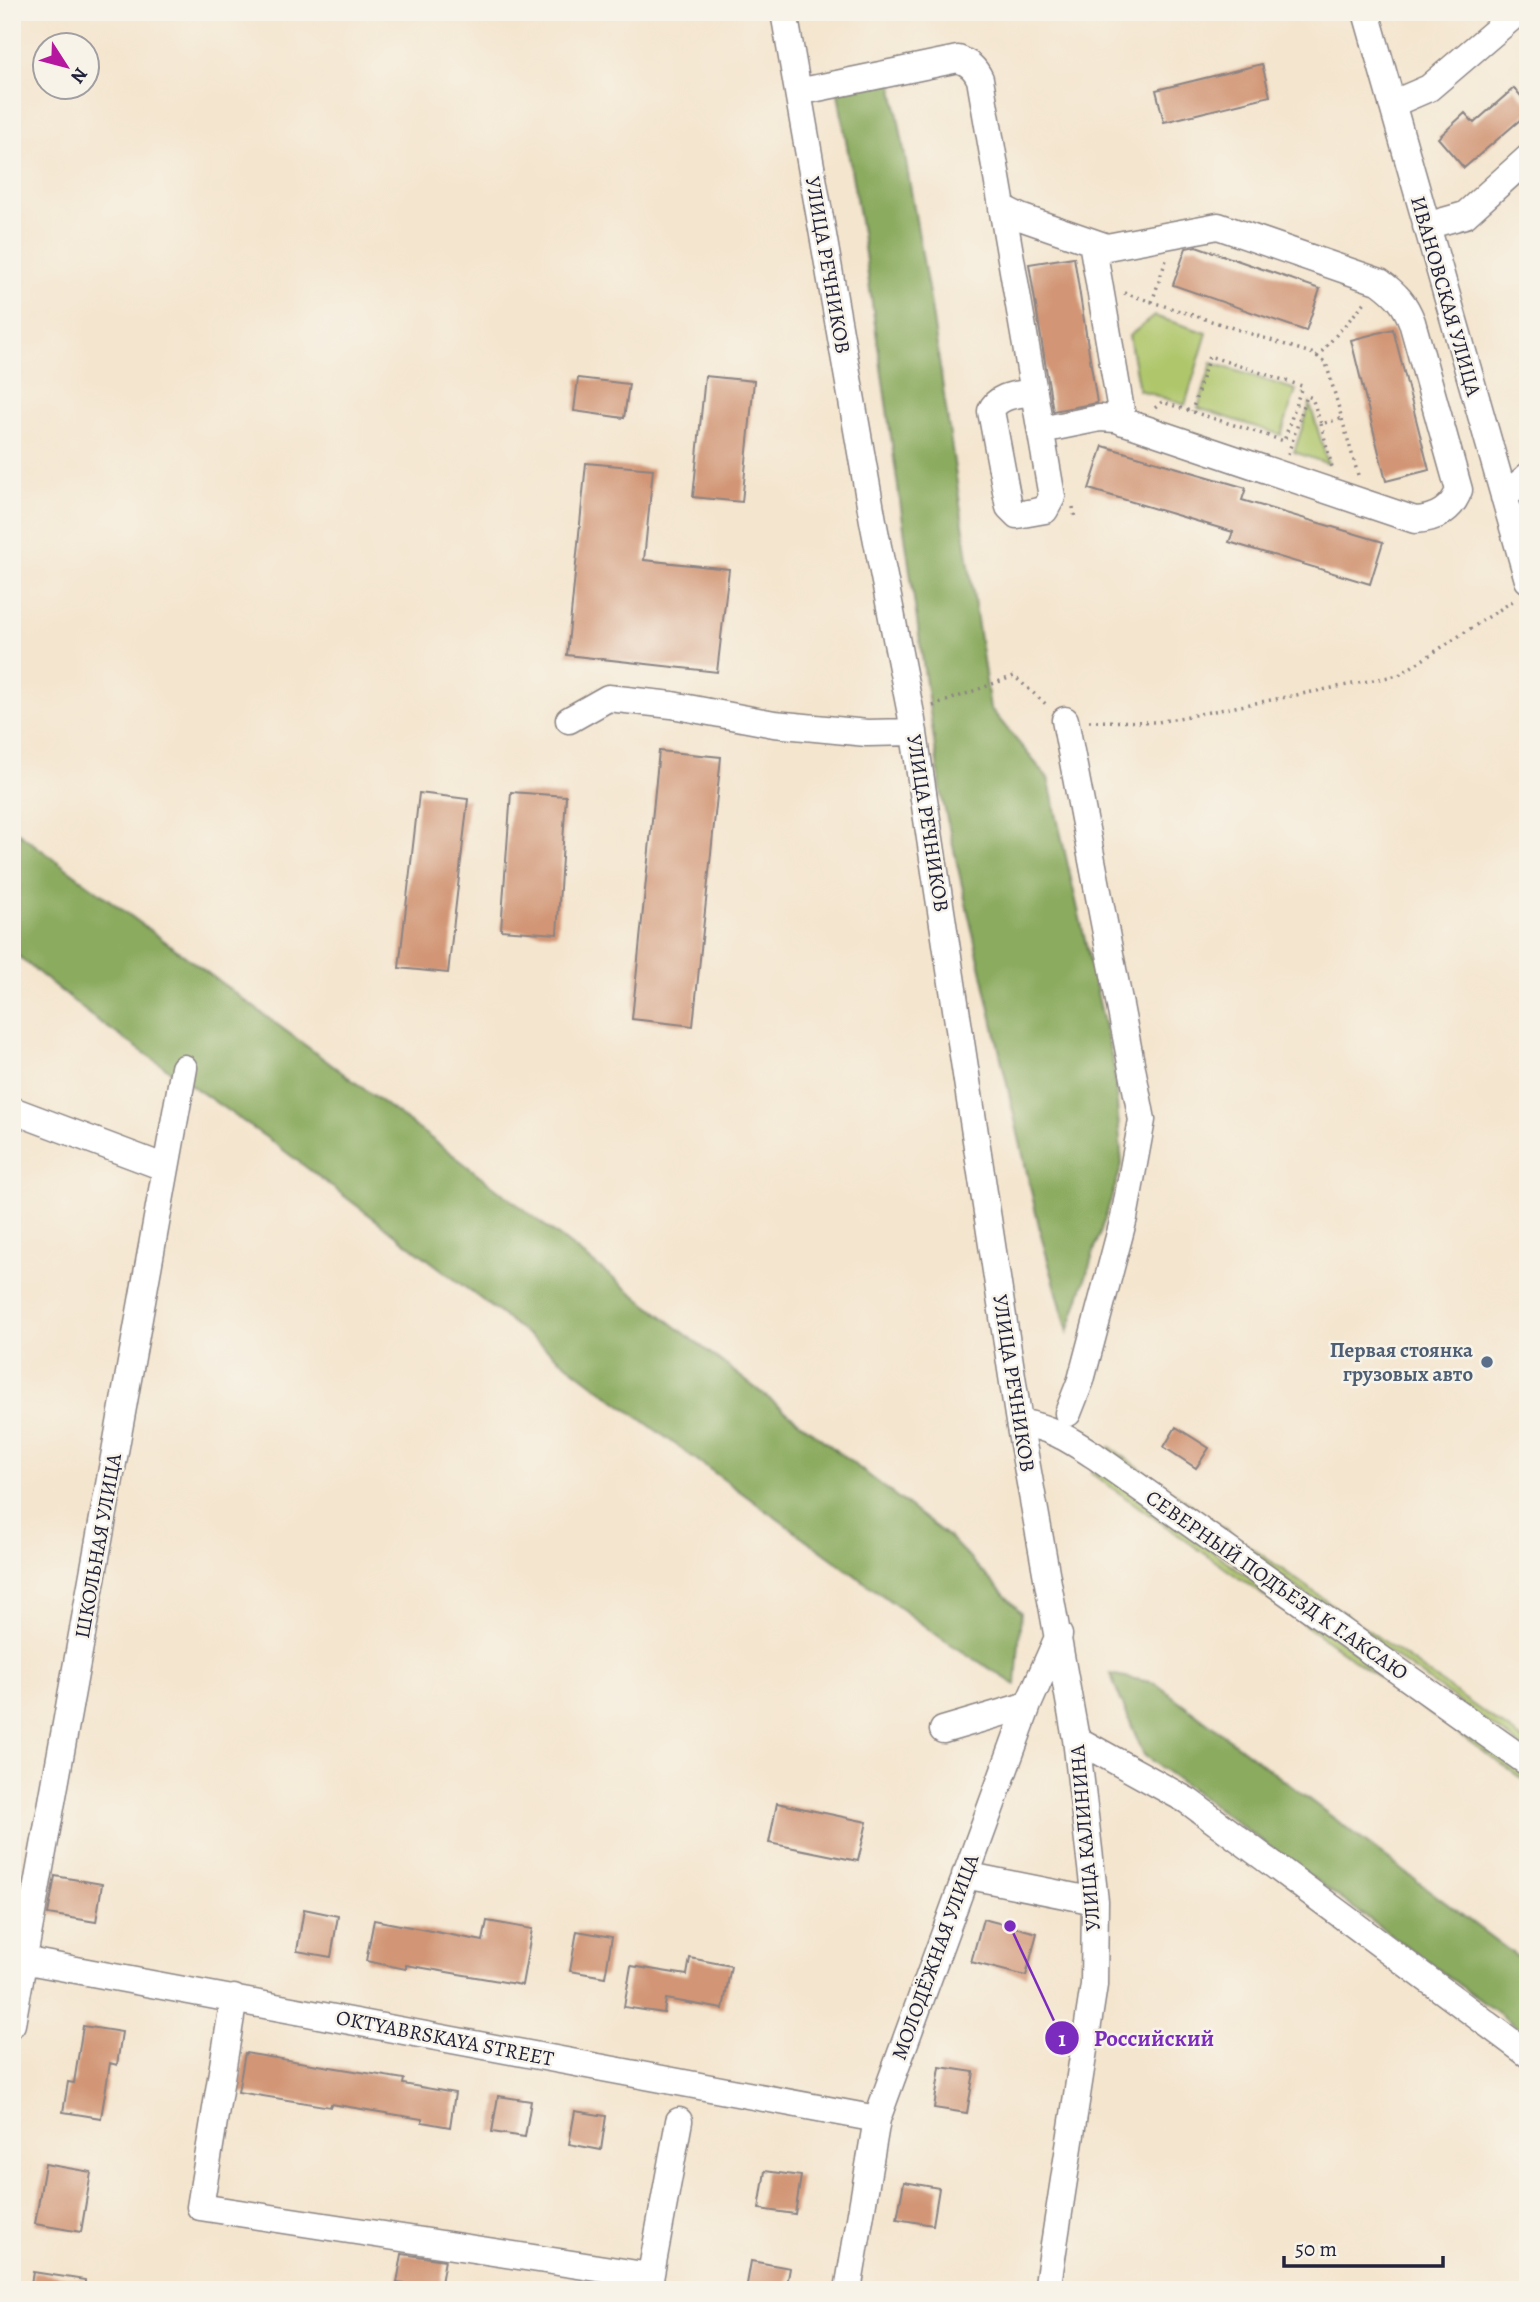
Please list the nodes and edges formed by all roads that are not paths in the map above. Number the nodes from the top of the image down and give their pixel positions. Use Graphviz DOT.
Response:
graph roads {
  1 [pos="784,12"];
  2 [pos="1366,12"];
  3 [pos="1518,12"];
  4 [pos="798,92"];
  5 [pos="1392,104"];
  6 [pos="1528,158"];
  7 [pos="1002,208"];
  8 [pos="1426,226"];
  9 [pos="1092,242"];
  10 [pos="1034,392"];
  11 [pos="1130,424"];
  12 [pos="1041,430"];
  13 [pos="1528,476"];
  14 [pos="1504,497"];
  15 [pos="1523,589"];
  16 [pos="569,720"];
  17 [pos="1065,720"];
  18 [pos="913,723"];
  19 [pos="184,1068"];
  20 [pos="12,1110"];
  21 [pos="166,1168"];
  22 [pos="1068,1413"];
  23 [pos="1019,1422"];
  24 [pos="1059,1635"];
  25 [pos="1028,1705"];
  26 [pos="943,1730"];
  27 [pos="1076,1739"];
  28 [pos="1528,1763"];
  29 [pos="965,1875"];
  30 [pos="1095,1901"];
  31 [pos="18,1959"];
  32 [pos="234,1998"];
  33 [pos="12,2024"];
  34 [pos="1528,2054"];
  35 [pos="877,2119"];
  36 [pos="678,2121"];
  37 [pos="649,2283"];
  38 [pos="848,2290"];
  39 [pos="1047,2290"];
  1 -- 4 [label="street, УЛИЦА РЕЧНИКОВ"];
  2 -- 5 [label="street, ИВАНОВСКАЯ УЛИЦА"];
  3 -- 5 [label="street"];
  4 -- 7 [label="street"];
  4 -- 18 [label="street, УЛИЦА РЕЧНИКОВ"];
  5 -- 8 [label="street, ИВАНОВСКАЯ УЛИЦА"];
  6 -- 8 [label="street"];
  7 -- 9 [label="street"];
  7 -- 10 [label="street"];
  8 -- 14 [label="street, ИВАНОВСКАЯ УЛИЦА"];
  9 -- 11 [label="street"];
  9 -- 11 [label="street"];
  10 -- 12 [label="street"];
  10 -- 12 [label="street"];
  11 -- 12 [label="street"];
  13 -- 14 [label="street"];
  14 -- 15 [label="street, ИВАНОВСКАЯ УЛИЦА"];
  16 -- 18 [label="street"];
  17 -- 22 [label="street"];
  18 -- 23 [label="street, УЛИЦА РЕЧНИКОВ"];
  19 -- 21 [label="street, ШКОЛЬНАЯ УЛИЦА"];
  20 -- 21 [label="street"];
  21 -- 31 [label="street, ШКОЛЬНАЯ УЛИЦА"];
  23 -- 24 [label="street, УЛИЦА РЕЧНИКОВ"];
  23 -- 28 [label="street, СЕВЕРНЫЙ ПОДЪЕЗД К Г.АКСАЮ"];
  24 -- 25 [label="street, МОЛОДЁЖНАЯ УЛИЦА"];
  24 -- 27 [label="street, УЛИЦА КАЛИНИНА"];
  25 -- 26 [label="street"];
  25 -- 29 [label="street, МОЛОДЁЖНАЯ УЛИЦА"];
  27 -- 30 [label="street, УЛИЦА КАЛИНИНА"];
  27 -- 34 [label="street"];
  29 -- 30 [label="street"];
  29 -- 35 [label="street, МОЛОДЁЖНАЯ УЛИЦА"];
  30 -- 39 [label="street, УЛИЦА КАЛИНИНА"];
  31 -- 32 [label="street, OKTYABRSKAYA STREET"];
  31 -- 33 [label="street, ШКОЛЬНАЯ УЛИЦА"];
  32 -- 35 [label="street, OKTYABRSKAYA STREET"];
  32 -- 37 [label="street"];
  35 -- 38 [label="street, МОЛОДЁЖНАЯ УЛИЦА"];
  36 -- 37 [label="street"];
}
